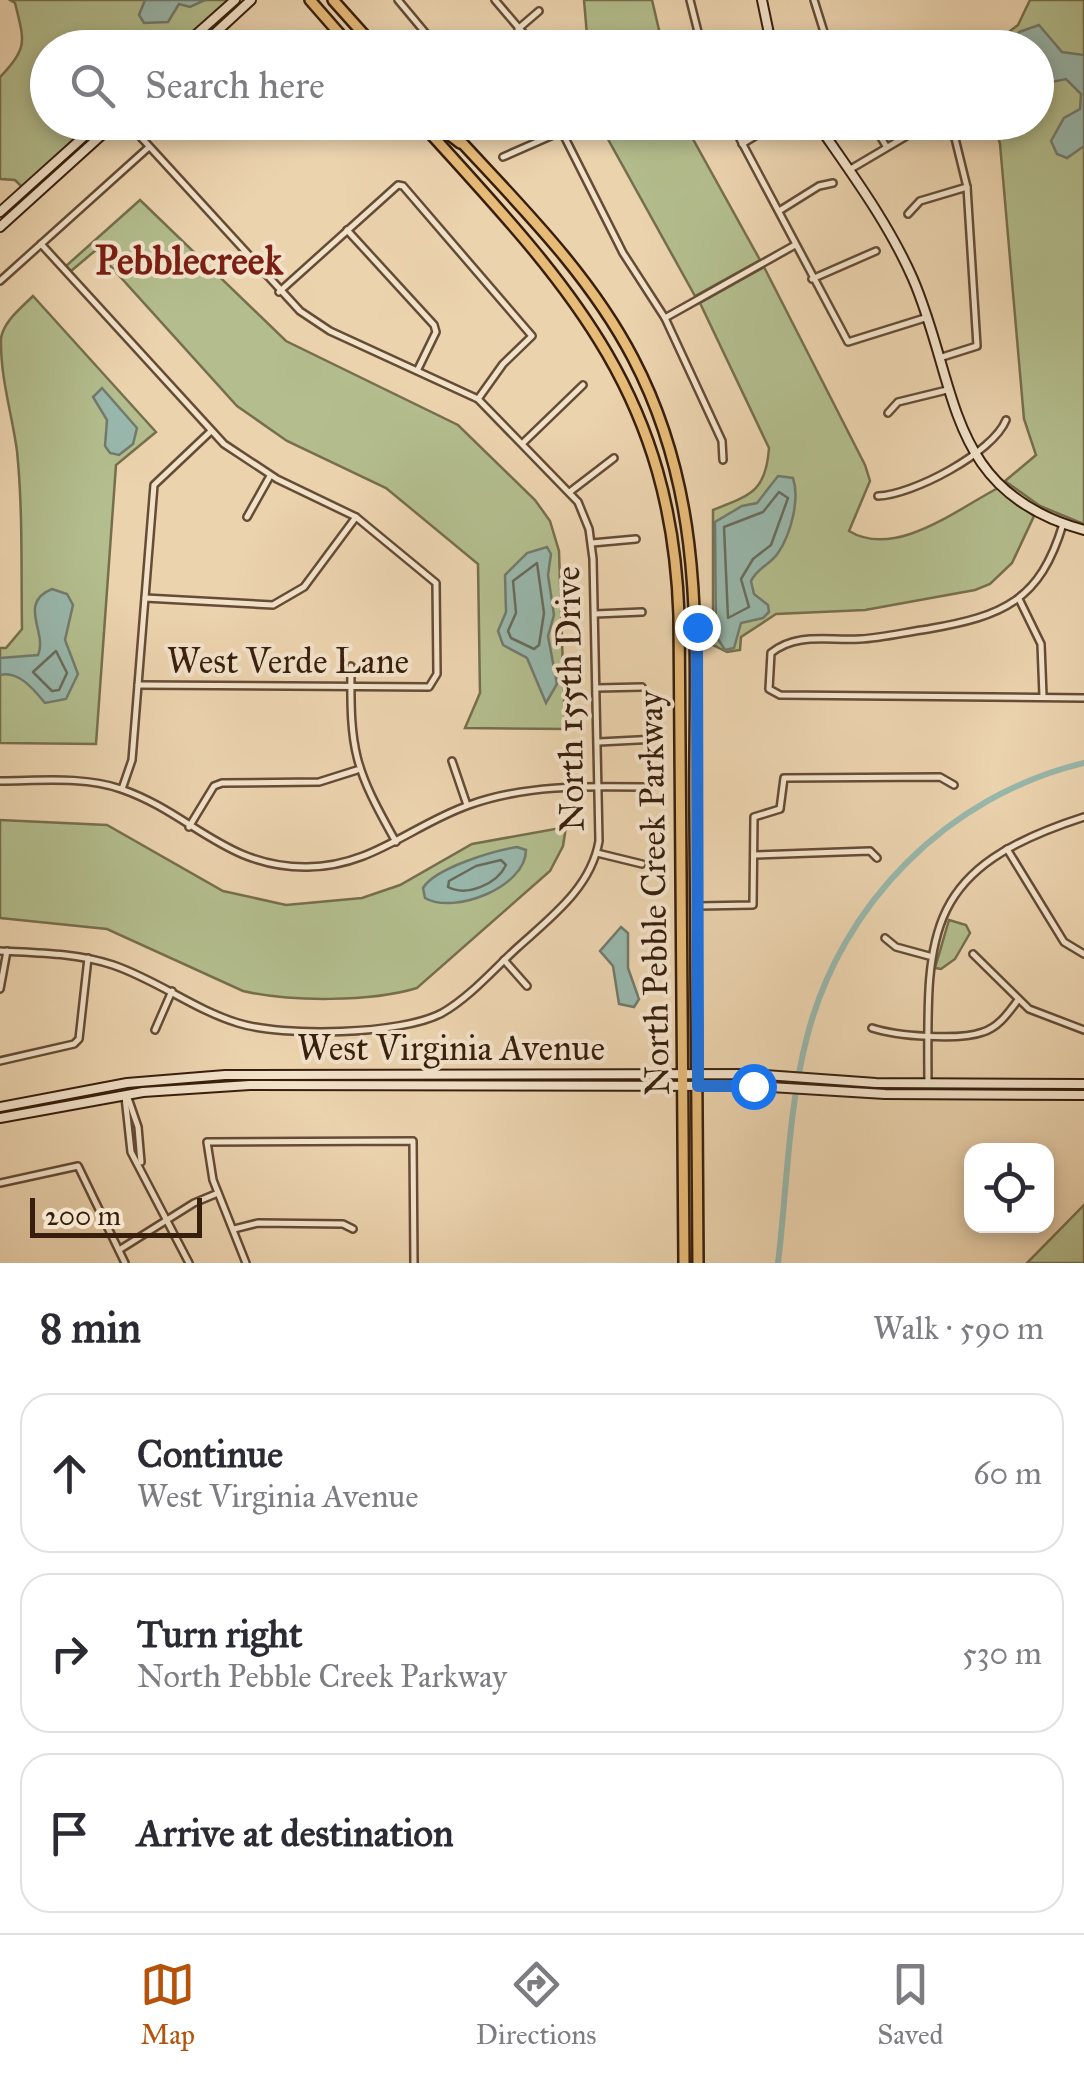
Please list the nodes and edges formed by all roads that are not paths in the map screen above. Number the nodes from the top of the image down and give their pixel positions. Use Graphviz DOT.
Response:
graph roads {
  1 [pos="235,0"];
  2 [pos="251,0"];
  3 [pos="310,0"];
  4 [pos="333,0"];
  5 [pos="398,0"];
  6 [pos="495,0"];
  7 [pos="690,0"];
  8 [pos="762,0"];
  9 [pos="814,0"];
  10 [pos="539,11"];
  11 [pos="518,29"];
  12 [pos="201,30"];
  13 [pos="218,30"];
  14 [pos="336,30"];
  15 [pos="360,30"];
  16 [pos="423,30"];
  17 [pos="698,30"];
  18 [pos="768,30"];
  19 [pos="823,30"];
  20 [pos="80,140"];
  21 [pos="96,140"];
  22 [pos="143,140"];
  23 [pos="436,140"];
  24 [pos="455,140"];
  25 [pos="459,140"];
  26 [pos="541,140"];
  27 [pos="564,140"];
  28 [pos="740,140"];
  29 [pos="749,140"];
  30 [pos="828,140"];
  31 [pos="882,140"];
  32 [pos="900,140"];
  33 [pos="956,140"];
  34 [pos="463,144"];
  35 [pos="742,144"];
  36 [pos="886,146"];
  37 [pos="149,147"];
  38 [pos="503,156"];
  39 [pos="849,170"];
  40 [pos="833,183"];
  41 [pos="966,187"];
  42 [pos="779,211"];
  43 [pos="0,212"];
  44 [pos="908,214"];
  45 [pos="0,227"];
  46 [pos="347,230"];
  47 [pos="41,244"];
  48 [pos="795,245"];
  49 [pos="876,252"];
  50 [pos="812,279"];
  51 [pos="0,281"];
  52 [pos="278,292"];
  53 [pos="928,317"];
  54 [pos="665,318"];
  55 [pos="940,358"];
  56 [pos="418,369"];
  57 [pos="583,385"];
  58 [pos="947,390"];
  59 [pos="478,399"];
  60 [pos="888,413"];
  61 [pos="1006,420"];
  62 [pos="210,432"];
  63 [pos="524,442"];
  64 [pos="974,453"];
  65 [pos="614,458"];
  66 [pos="723,460"];
  67 [pos="270,476"];
  68 [pos="571,491"];
  69 [pos="878,496"];
  70 [pos="247,517"];
  71 [pos="356,517"];
  72 [pos="1063,524"];
  73 [pos="1084,530"];
  74 [pos="636,538"];
  75 [pos="592,544"];
  76 [pos="145,598"];
  77 [pos="1019,599"];
  78 [pos="642,612"];
  79 [pos="595,614"];
  80 [pos="351,666"];
  81 [pos="138,685"];
  82 [pos="351,686"];
  83 [pos="642,687"];
  84 [pos="598,688"];
  85 [pos="1043,697"];
  86 [pos="1084,698"];
  87 [pos="657,738"];
  88 [pos="679,738"];
  89 [pos="696,738"];
  90 [pos="599,742"];
  91 [pos="452,762"];
  92 [pos="358,770"];
  93 [pos="0,781"];
  94 [pos="954,785"];
  95 [pos="599,786"];
  96 [pos="642,786"];
  97 [pos="122,790"];
  98 [pos="467,806"];
  99 [pos="1084,817"];
  100 [pos="189,826"];
  101 [pos="396,842"];
  102 [pos="1007,849"];
  103 [pos="596,853"];
  104 [pos="754,855"];
  105 [pos="878,858"];
  106 [pos="642,864"];
  107 [pos="682,906"];
  108 [pos="696,906"];
  109 [pos="885,938"];
  110 [pos="4,951"];
  111 [pos="973,954"];
  112 [pos="1084,954"];
  113 [pos="929,956"];
  114 [pos="88,958"];
  115 [pos="504,960"];
  116 [pos="527,986"];
  117 [pos="0,989"];
  118 [pos="172,991"];
  119 [pos="1018,1000"];
  120 [pos="872,1028"];
  121 [pos="155,1030"];
  122 [pos="1084,1030"];
  123 [pos="928,1034"];
  124 [pos="0,1061"];
  125 [pos="698,1080"];
  126 [pos="684,1081"];
  127 [pos="1084,1084"];
  128 [pos="928,1089"];
  129 [pos="126,1094"];
  130 [pos="1084,1094"];
  131 [pos="0,1107"];
  132 [pos="0,1118"];
  133 [pos="138,1131"];
  134 [pos="127,1133"];
  135 [pos="141,1164"];
  136 [pos="0,1182"];
  137 [pos="218,1193"];
  138 [pos="168,1219"];
  139 [pos="234,1229"];
  140 [pos="353,1229"];
  141 [pos="119,1250"];
  142 [pos="125,1263"];
  143 [pos="189,1263"];
  144 [pos="246,1263"];
  145 [pos="414,1263"];
  146 [pos="684,1263"];
  147 [pos="698,1263"];
  1 -- 12 [label="main road"];
  2 -- 13 [label="main road"];
  3 -- 14 [label="main road"];
  4 -- 15 [label="main road"];
  5 -- 16 [label="street"];
  6 -- 11 [label="street"];
  7 -- 17 [label="street"];
  8 -- 18 [label="main road"];
  9 -- 19 [label="street"];
  10 -- 11 [label="street"];
  20 -- 43 [label="main road"];
  21 -- 45 [label="main road"];
  22 -- 37 [label="street"];
  23 -- 88 [label="main road, North Pebble Creek Parkway"];
  24 -- 34 [label="main road"];
  25 -- 34 [label="main road, North Pebble Creek Parkway"];
  26 -- 38 [label="street"];
  27 -- 54 [label="street"];
  28 -- 35 [label="street"];
  29 -- 35 [label="street"];
  30 -- 39 [label="main road"];
  31 -- 36 [label="street"];
  32 -- 36 [label="street"];
  33 -- 41 [label="street"];
  34 -- 89 [label="main road, North Pebble Creek Parkway"];
  35 -- 42 [label="street"];
  36 -- 39 [label="street"];
  37 -- 47 [label="street"];
  37 -- 52 [label="street"];
  39 -- 53 [label="main road"];
  40 -- 42 [label="street"];
  41 -- 44 [label="street"];
  41 -- 55 [label="street"];
  42 -- 48 [label="street"];
  46 -- 52 [label="street"];
  46 -- 56 [label="street"];
  46 -- 59 [label="street"];
  47 -- 51 [label="street"];
  47 -- 62 [label="street"];
  48 -- 50 [label="street"];
  48 -- 54 [label="street"];
  49 -- 50 [label="street"];
  50 -- 53 [label="street"];
  52 -- 56 [label="street"];
  53 -- 55 [label="main road"];
  54 -- 66 [label="street"];
  55 -- 58 [label="main road"];
  56 -- 59 [label="street"];
  57 -- 63 [label="street"];
  58 -- 60 [label="street"];
  58 -- 64 [label="main road"];
  59 -- 63 [label="street"];
  61 -- 64 [label="street"];
  62 -- 67 [label="street"];
  62 -- 76 [label="street"];
  63 -- 68 [label="street"];
  64 -- 69 [label="street"];
  64 -- 72 [label="main road"];
  65 -- 68 [label="street"];
  67 -- 70 [label="street"];
  67 -- 71 [label="street"];
  68 -- 75 [label="street, North 155th Drive"];
  71 -- 76 [label="street"];
  71 -- 82 [label="street, West Verde Lane"];
  72 -- 73 [label="main road"];
  72 -- 77 [label="street"];
  74 -- 75 [label="street"];
  75 -- 79 [label="street, North 155th Drive"];
  76 -- 81 [label="street"];
  77 -- 85 [label="street"];
  77 -- 85 [label="street"];
  78 -- 79 [label="street"];
  79 -- 84 [label="street, North 155th Drive"];
  80 -- 82 [label="street"];
  81 -- 82 [label="street, West Verde Lane"];
  81 -- 97 [label="street"];
  82 -- 92 [label="street"];
  83 -- 84 [label="street"];
  84 -- 90 [label="street, North 155th Drive"];
  85 -- 86 [label="street"];
  87 -- 90 [label="street"];
  88 -- 89 [label="main road"];
  88 -- 107 [label="main road, North Pebble Creek Parkway"];
  89 -- 108 [label="main road, North Pebble Creek Parkway"];
  90 -- 95 [label="street, North 155th Drive"];
  91 -- 98 [label="street"];
  92 -- 100 [label="street"];
  92 -- 101 [label="street"];
  93 -- 97 [label="street"];
  94 -- 104 [label="street"];
  95 -- 96 [label="street"];
  95 -- 98 [label="street"];
  95 -- 103 [label="street, North 155th Drive"];
  97 -- 100 [label="street"];
  98 -- 101 [label="street"];
  99 -- 102 [label="street"];
  100 -- 101 [label="street"];
  102 -- 112 [label="street"];
  102 -- 113 [label="street"];
  103 -- 106 [label="street"];
  103 -- 115 [label="street"];
  104 -- 105 [label="street"];
  104 -- 108 [label="street"];
  107 -- 108 [label="main road"];
  107 -- 126 [label="main road, North Pebble Creek Parkway"];
  108 -- 125 [label="main road, North Pebble Creek Parkway"];
  109 -- 113 [label="street"];
  110 -- 114 [label="street"];
  110 -- 117 [label="street"];
  111 -- 119 [label="street"];
  113 -- 123 [label="street"];
  114 -- 118 [label="street"];
  114 -- 124 [label="street"];
  115 -- 116 [label="street"];
  115 -- 118 [label="street"];
  118 -- 121 [label="street"];
  119 -- 122 [label="street"];
  119 -- 123 [label="street"];
  120 -- 123 [label="street"];
  123 -- 128 [label="street"];
  125 -- 126 [label="main road, West Virginia Avenue"];
  125 -- 128 [label="main road, West Virginia Avenue"];
  125 -- 128 [label="main road, West Virginia Avenue"];
  125 -- 147 [label="main road, North Pebble Creek Parkway"];
  126 -- 129 [label="main road, West Virginia Avenue"];
  126 -- 131 [label="main road, West Virginia Avenue"];
  126 -- 146 [label="main road, North Pebble Creek Parkway"];
  127 -- 128 [label="main road, West Virginia Avenue"];
  128 -- 130 [label="main road, West Virginia Avenue"];
  129 -- 132 [label="main road, West Virginia Avenue"];
  129 -- 133 [label="street"];
  129 -- 134 [label="street"];
  133 -- 134 [label="street"];
  133 -- 135 [label="street"];
  134 -- 135 [label="street"];
  135 -- 138 [label="street"];
  136 -- 141 [label="street"];
  137 -- 138 [label="street"];
  137 -- 139 [label="street"];
  137 -- 145 [label="street"];
  138 -- 141 [label="street"];
  138 -- 143 [label="street"];
  139 -- 140 [label="street"];
  139 -- 144 [label="street"];
  141 -- 142 [label="street"];
}
